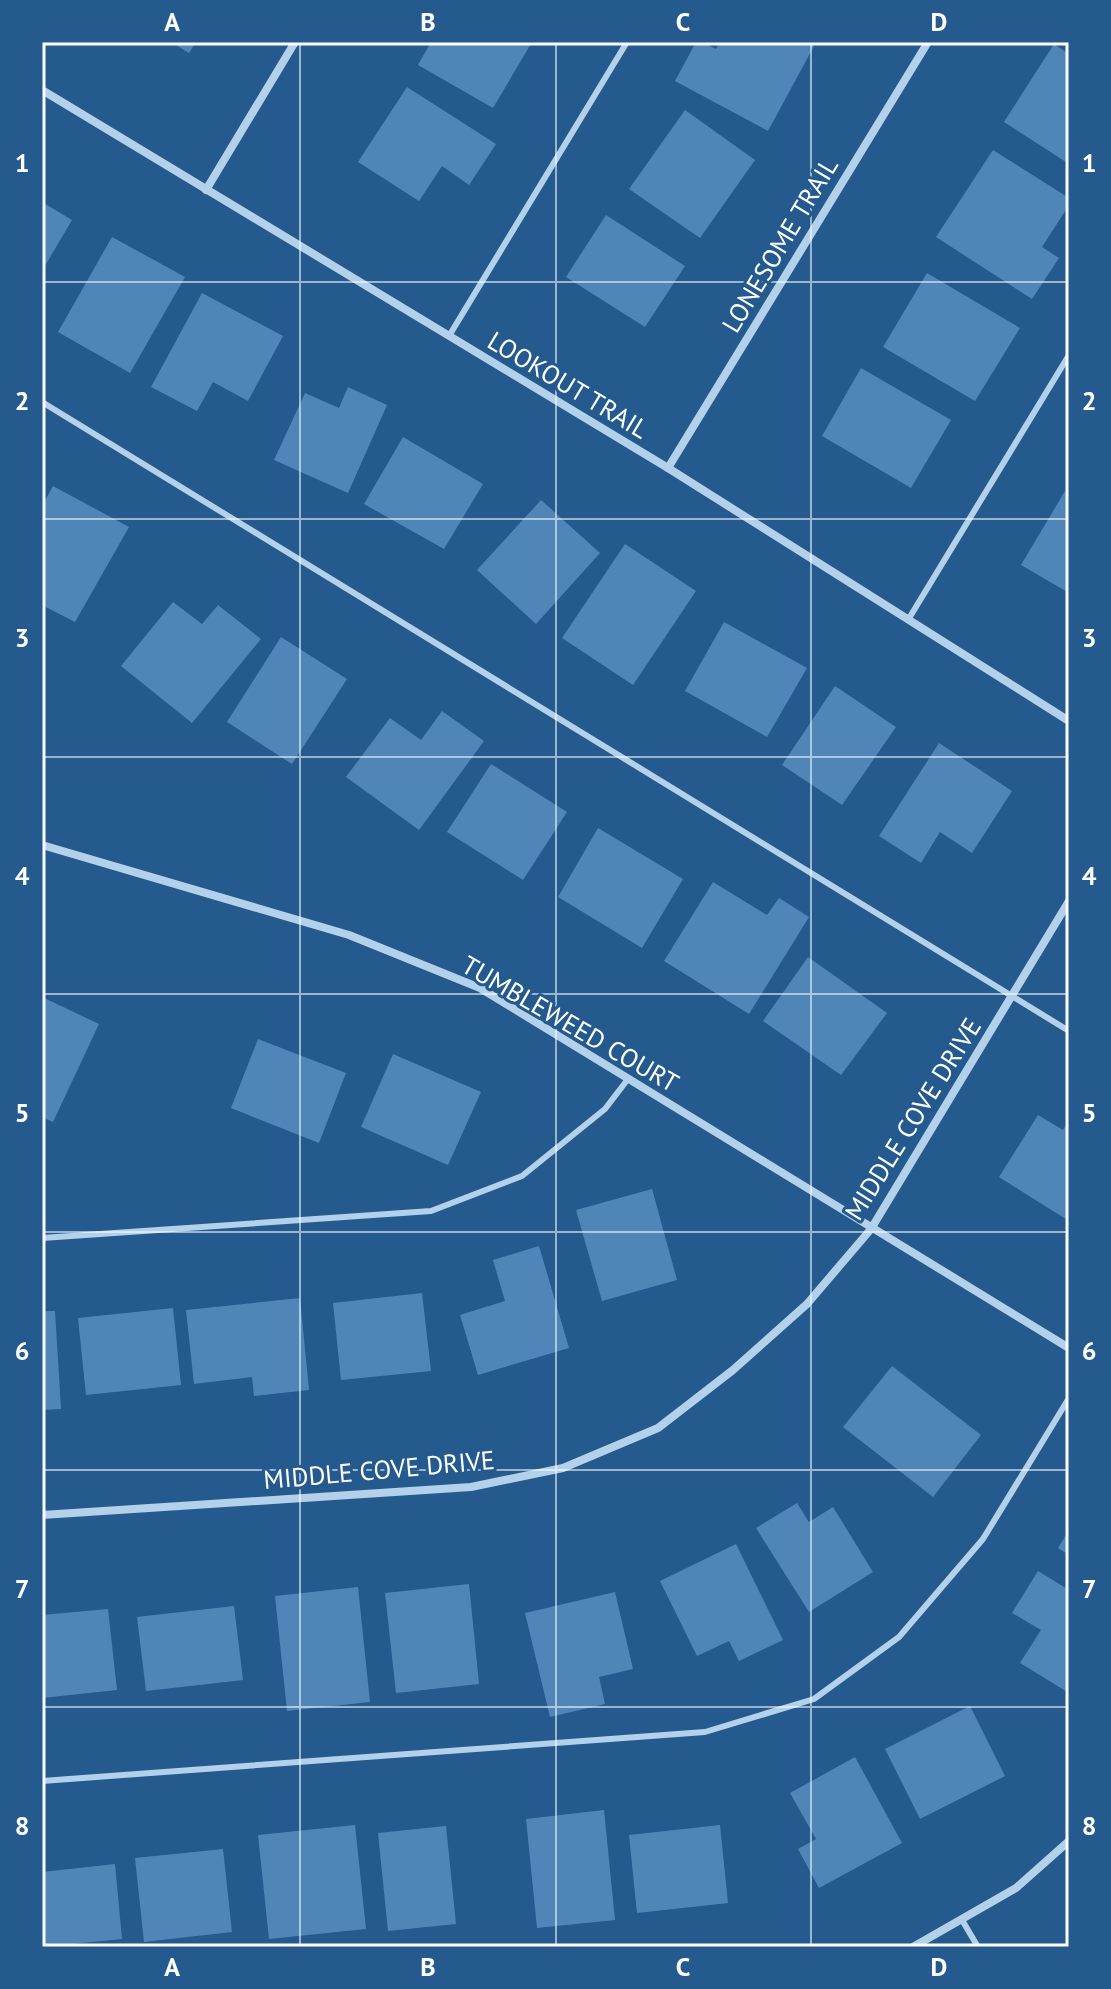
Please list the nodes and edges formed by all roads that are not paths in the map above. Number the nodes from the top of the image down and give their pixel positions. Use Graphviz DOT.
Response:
graph roads {
  1 [pos="295,42"];
  2 [pos="627,42"];
  3 [pos="928,42"];
  4 [pos="42,90"];
  5 [pos="206,190"];
  6 [pos="449,336"];
  7 [pos="1069,355"];
  8 [pos="42,402"];
  9 [pos="668,468"];
  10 [pos="908,620"];
  11 [pos="1069,721"];
  12 [pos="42,845"];
  13 [pos="1069,901"];
  14 [pos="1011,997"];
  15 [pos="1069,1031"];
  16 [pos="628,1079"];
  17 [pos="871,1229"];
  18 [pos="42,1238"];
  19 [pos="1069,1348"];
  20 [pos="1069,1398"];
  21 [pos="42,1515"];
  22 [pos="42,1781"];
  23 [pos="1069,1841"];
  24 [pos="962,1920"];
  25 [pos="913,1947"];
  26 [pos="978,1947"];
  1 -- 5 [label="street"];
  2 -- 6 [label="lane"];
  3 -- 9 [label="street, LONESOME TRAIL"];
  4 -- 5 [label="street, LOOKOUT TRAIL"];
  5 -- 6 [label="street, LOOKOUT TRAIL"];
  6 -- 9 [label="street, LOOKOUT TRAIL"];
  7 -- 10 [label="lane"];
  8 -- 14 [label="lane"];
  9 -- 10 [label="street, LOOKOUT TRAIL"];
  10 -- 11 [label="street, LOOKOUT TRAIL"];
  12 -- 16 [label="street, TUMBLEWEED COURT"];
  13 -- 14 [label="street, MIDDLE COVE DRIVE"];
  14 -- 15 [label="lane"];
  14 -- 17 [label="street, MIDDLE COVE DRIVE"];
  16 -- 17 [label="street, TUMBLEWEED COURT"];
  16 -- 18 [label="lane"];
  17 -- 19 [label="street, TUMBLEWEED COURT"];
  17 -- 21 [label="street, MIDDLE COVE DRIVE"];
  20 -- 22 [label="lane"];
  23 -- 24 [label="street"];
  24 -- 25 [label="street"];
  24 -- 26 [label="lane"];
}
